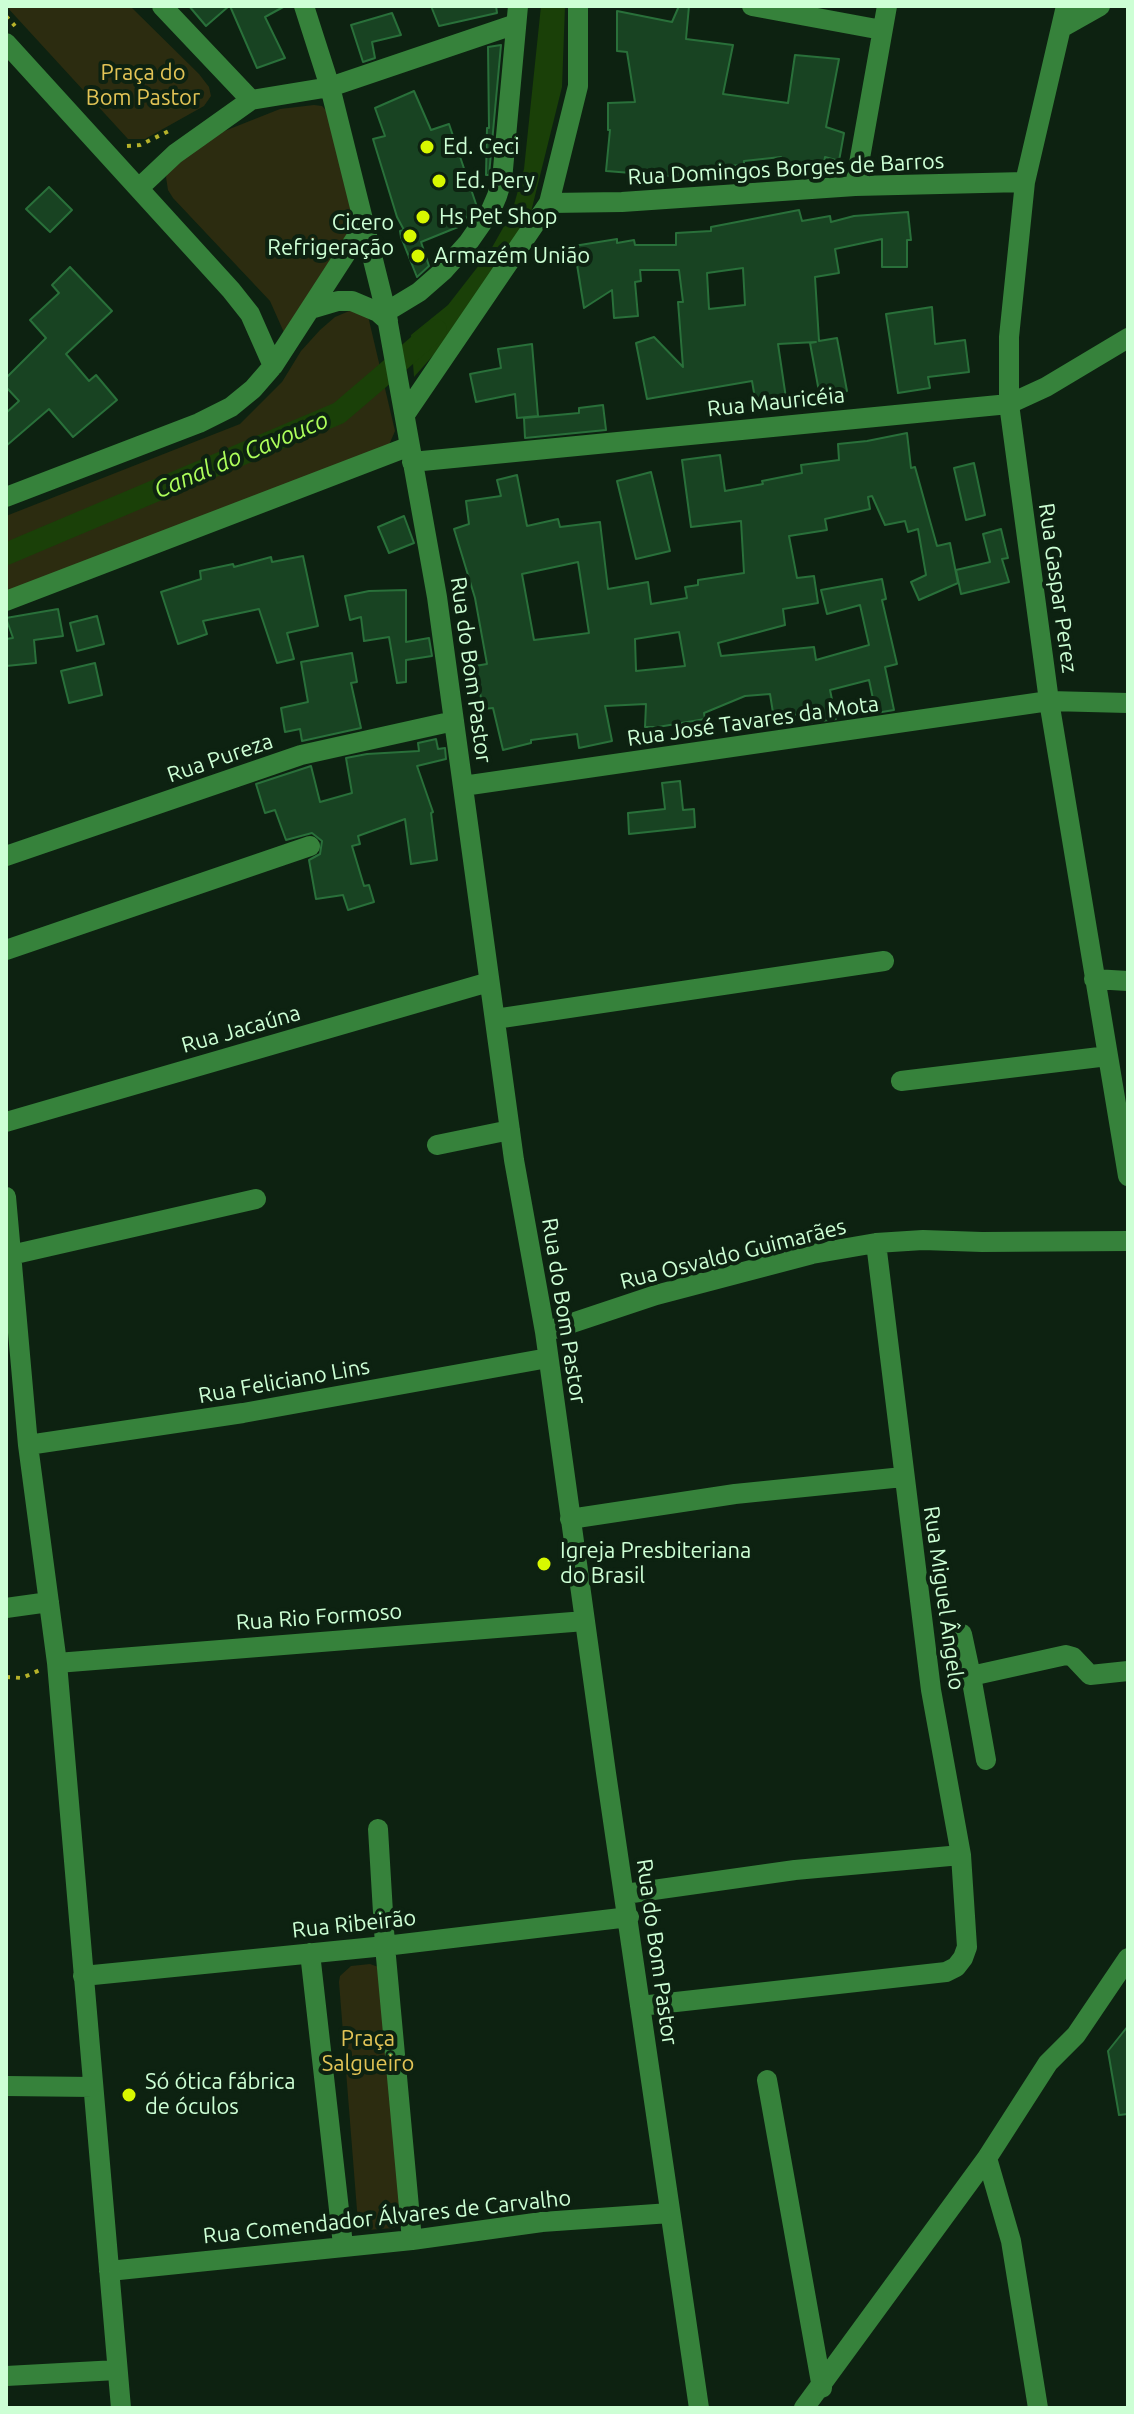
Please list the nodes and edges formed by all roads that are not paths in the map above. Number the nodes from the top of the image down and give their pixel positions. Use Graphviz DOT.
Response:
graph roads {
  1 [pos="162,6"];
  2 [pos="304,6"];
  3 [pos="578,6"];
  4 [pos="752,6"];
  5 [pos="887,6"];
  6 [pos="1066,6"];
  7 [pos="1100,6"];
  8 [pos="517,15"];
  9 [pos="1061,28"];
  10 [pos="882,30"];
  11 [pos="15,39"];
  12 [pos="330,87"];
  13 [pos="251,100"];
  14 [pos="1025,182"];
  15 [pos="855,186"];
  16 [pos="140,187"];
  17 [pos="549,203"];
  18 [pos="365,224"];
  19 [pos="311,309"];
  20 [pos="388,320"];
  21 [pos="1128,338"];
  22 [pos="273,366"];
  23 [pos="1009,404"];
  24 [pos="404,406"];
  25 [pos="411,454"];
  26 [pos="6,497"];
  27 [pos="6,601"];
  28 [pos="1049,701"];
  29 [pos="1128,703"];
  30 [pos="454,721"];
  31 [pos="463,786"];
  32 [pos="310,846"];
  33 [pos="6,856"];
  34 [pos="6,950"];
  35 [pos="884,961"];
  36 [pos="1094,979"];
  37 [pos="1128,981"];
  38 [pos="489,982"];
  39 [pos="495,1019"];
  40 [pos="1108,1056"];
  41 [pos="901,1081"];
  42 [pos="6,1122"];
  43 [pos="510,1130"];
  44 [pos="437,1145"];
  45 [pos="1128,1176"];
  46 [pos="6,1197"];
  47 [pos="256,1199"];
  48 [pos="1128,1241"];
  49 [pos="876,1243"];
  50 [pos="11,1255"];
  51 [pos="545,1332"];
  52 [pos="548,1358"];
  53 [pos="28,1445"];
  54 [pos="903,1477"];
  55 [pos="570,1519"];
  56 [pos="49,1602"];
  57 [pos="6,1608"];
  58 [pos="585,1621"];
  59 [pos="962,1634"];
  60 [pos="57,1663"];
  61 [pos="1128,1671"];
  62 [pos="971,1676"];
  63 [pos="986,1760"];
  64 [pos="378,1829"];
  65 [pos="961,1855"];
  66 [pos="625,1894"];
  67 [pos="629,1917"];
  68 [pos="385,1946"];
  69 [pos="310,1953"];
  70 [pos="1128,1958"];
  71 [pos="83,1976"];
  72 [pos="640,2006"];
  73 [pos="767,2080"];
  74 [pos="6,2086"];
  75 [pos="93,2087"];
  76 [pos="987,2158"];
  77 [pos="670,2213"];
  78 [pos="412,2240"];
  79 [pos="343,2245"];
  80 [pos="109,2271"];
  81 [pos="117,2370"];
  82 [pos="6,2376"];
  83 [pos="822,2388"];
  84 [pos="121,2408"];
  85 [pos="699,2408"];
  86 [pos="804,2408"];
  87 [pos="1038,2408"];
  1 -- 13 [label="street"];
  2 -- 12 [label="street, Rua do Bom Pastor"];
  3 -- 17 [label="street"];
  4 -- 10 [label="street"];
  5 -- 10 [label="street"];
  6 -- 9 [label="street, Rua Gaspar Perez"];
  7 -- 9 [label="street"];
  8 -- 12 [label="street"];
  8 -- 20 [label="street"];
  9 -- 14 [label="street, Rua Gaspar Perez"];
  10 -- 15 [label="street"];
  11 -- 16 [label="street"];
  12 -- 13 [label="street"];
  12 -- 18 [label="street, Rua do Bom Pastor"];
  13 -- 16 [label="street"];
  14 -- 15 [label="street, Rua Domingos Borges de Barros"];
  14 -- 23 [label="street, Rua Gaspar Perez"];
  15 -- 17 [label="street, Rua Domingos Borges de Barros"];
  16 -- 22 [label="street"];
  17 -- 24 [label="street"];
  18 -- 19 [label="street"];
  18 -- 20 [label="street, Rua do Bom Pastor"];
  19 -- 20 [label="street"];
  19 -- 22 [label="street"];
  20 -- 24 [label="street, Rua do Bom Pastor"];
  21 -- 23 [label="street, Rua Mauricéia"];
  22 -- 26 [label="street"];
  23 -- 25 [label="street, Rua Mauricéia"];
  23 -- 28 [label="street, Rua Gaspar Perez"];
  24 -- 25 [label="street, Rua do Bom Pastor"];
  25 -- 27 [label="street, Rua Mauricéia"];
  25 -- 30 [label="street, Rua do Bom Pastor"];
  28 -- 29 [label="street, Rua José Tavares da Mota"];
  28 -- 31 [label="street, Rua José Tavares da Mota"];
  28 -- 36 [label="street, Rua Gaspar Perez"];
  30 -- 31 [label="street, Rua do Bom Pastor"];
  30 -- 33 [label="street, Rua Pureza"];
  31 -- 38 [label="street, Rua do Bom Pastor"];
  32 -- 34 [label="street"];
  35 -- 39 [label="street"];
  36 -- 37 [label="street"];
  36 -- 40 [label="street, Rua Gaspar Perez"];
  38 -- 39 [label="street, Rua do Bom Pastor"];
  38 -- 42 [label="street, Rua Jacaúna"];
  39 -- 43 [label="street, Rua do Bom Pastor"];
  40 -- 41 [label="street"];
  40 -- 45 [label="street, Rua Gaspar Perez"];
  43 -- 44 [label="street"];
  43 -- 51 [label="street, Rua do Bom Pastor"];
  46 -- 50 [label="street"];
  47 -- 50 [label="street"];
  48 -- 49 [label="street, Rua Osvaldo Guimarães"];
  49 -- 51 [label="street, Rua Osvaldo Guimarães"];
  49 -- 54 [label="street, Rua Miguel Ângelo"];
  50 -- 53 [label="street"];
  51 -- 52 [label="street, Rua do Bom Pastor"];
  52 -- 53 [label="street, Rua Feliciano Lins"];
  52 -- 55 [label="street, Rua do Bom Pastor"];
  53 -- 56 [label="street"];
  54 -- 55 [label="street"];
  54 -- 65 [label="street, Rua Miguel Ângelo"];
  55 -- 58 [label="street, Rua do Bom Pastor"];
  56 -- 57 [label="street"];
  56 -- 60 [label="street"];
  58 -- 60 [label="street, Rua Rio Formoso"];
  58 -- 66 [label="street, Rua do Bom Pastor"];
  59 -- 62 [label="street"];
  60 -- 71 [label="street"];
  61 -- 62 [label="street"];
  62 -- 63 [label="street"];
  64 -- 68 [label="street"];
  65 -- 66 [label="street"];
  65 -- 72 [label="street, Rua Miguel Ângelo"];
  66 -- 67 [label="street, Rua do Bom Pastor"];
  67 -- 68 [label="street, Rua Ribeirão"];
  67 -- 72 [label="street, Rua do Bom Pastor"];
  68 -- 69 [label="street, Rua Ribeirão"];
  68 -- 78 [label="street"];
  69 -- 71 [label="street, Rua Ribeirão"];
  69 -- 79 [label="street"];
  70 -- 76 [label="street"];
  71 -- 75 [label="street"];
  72 -- 77 [label="street, Rua do Bom Pastor"];
  73 -- 83 [label="street"];
  74 -- 75 [label="street"];
  75 -- 80 [label="street"];
  76 -- 83 [label="street"];
  76 -- 87 [label="street"];
  77 -- 78 [label="street, Rua Comendador Álvares de Carvalho"];
  77 -- 85 [label="street, Rua do Bom Pastor"];
  78 -- 79 [label="street, Rua Comendador Álvares de Carvalho"];
  79 -- 80 [label="street, Rua Comendador Álvares de Carvalho"];
  80 -- 81 [label="street"];
  81 -- 82 [label="street"];
  81 -- 84 [label="street"];
  83 -- 86 [label="street"];
}
